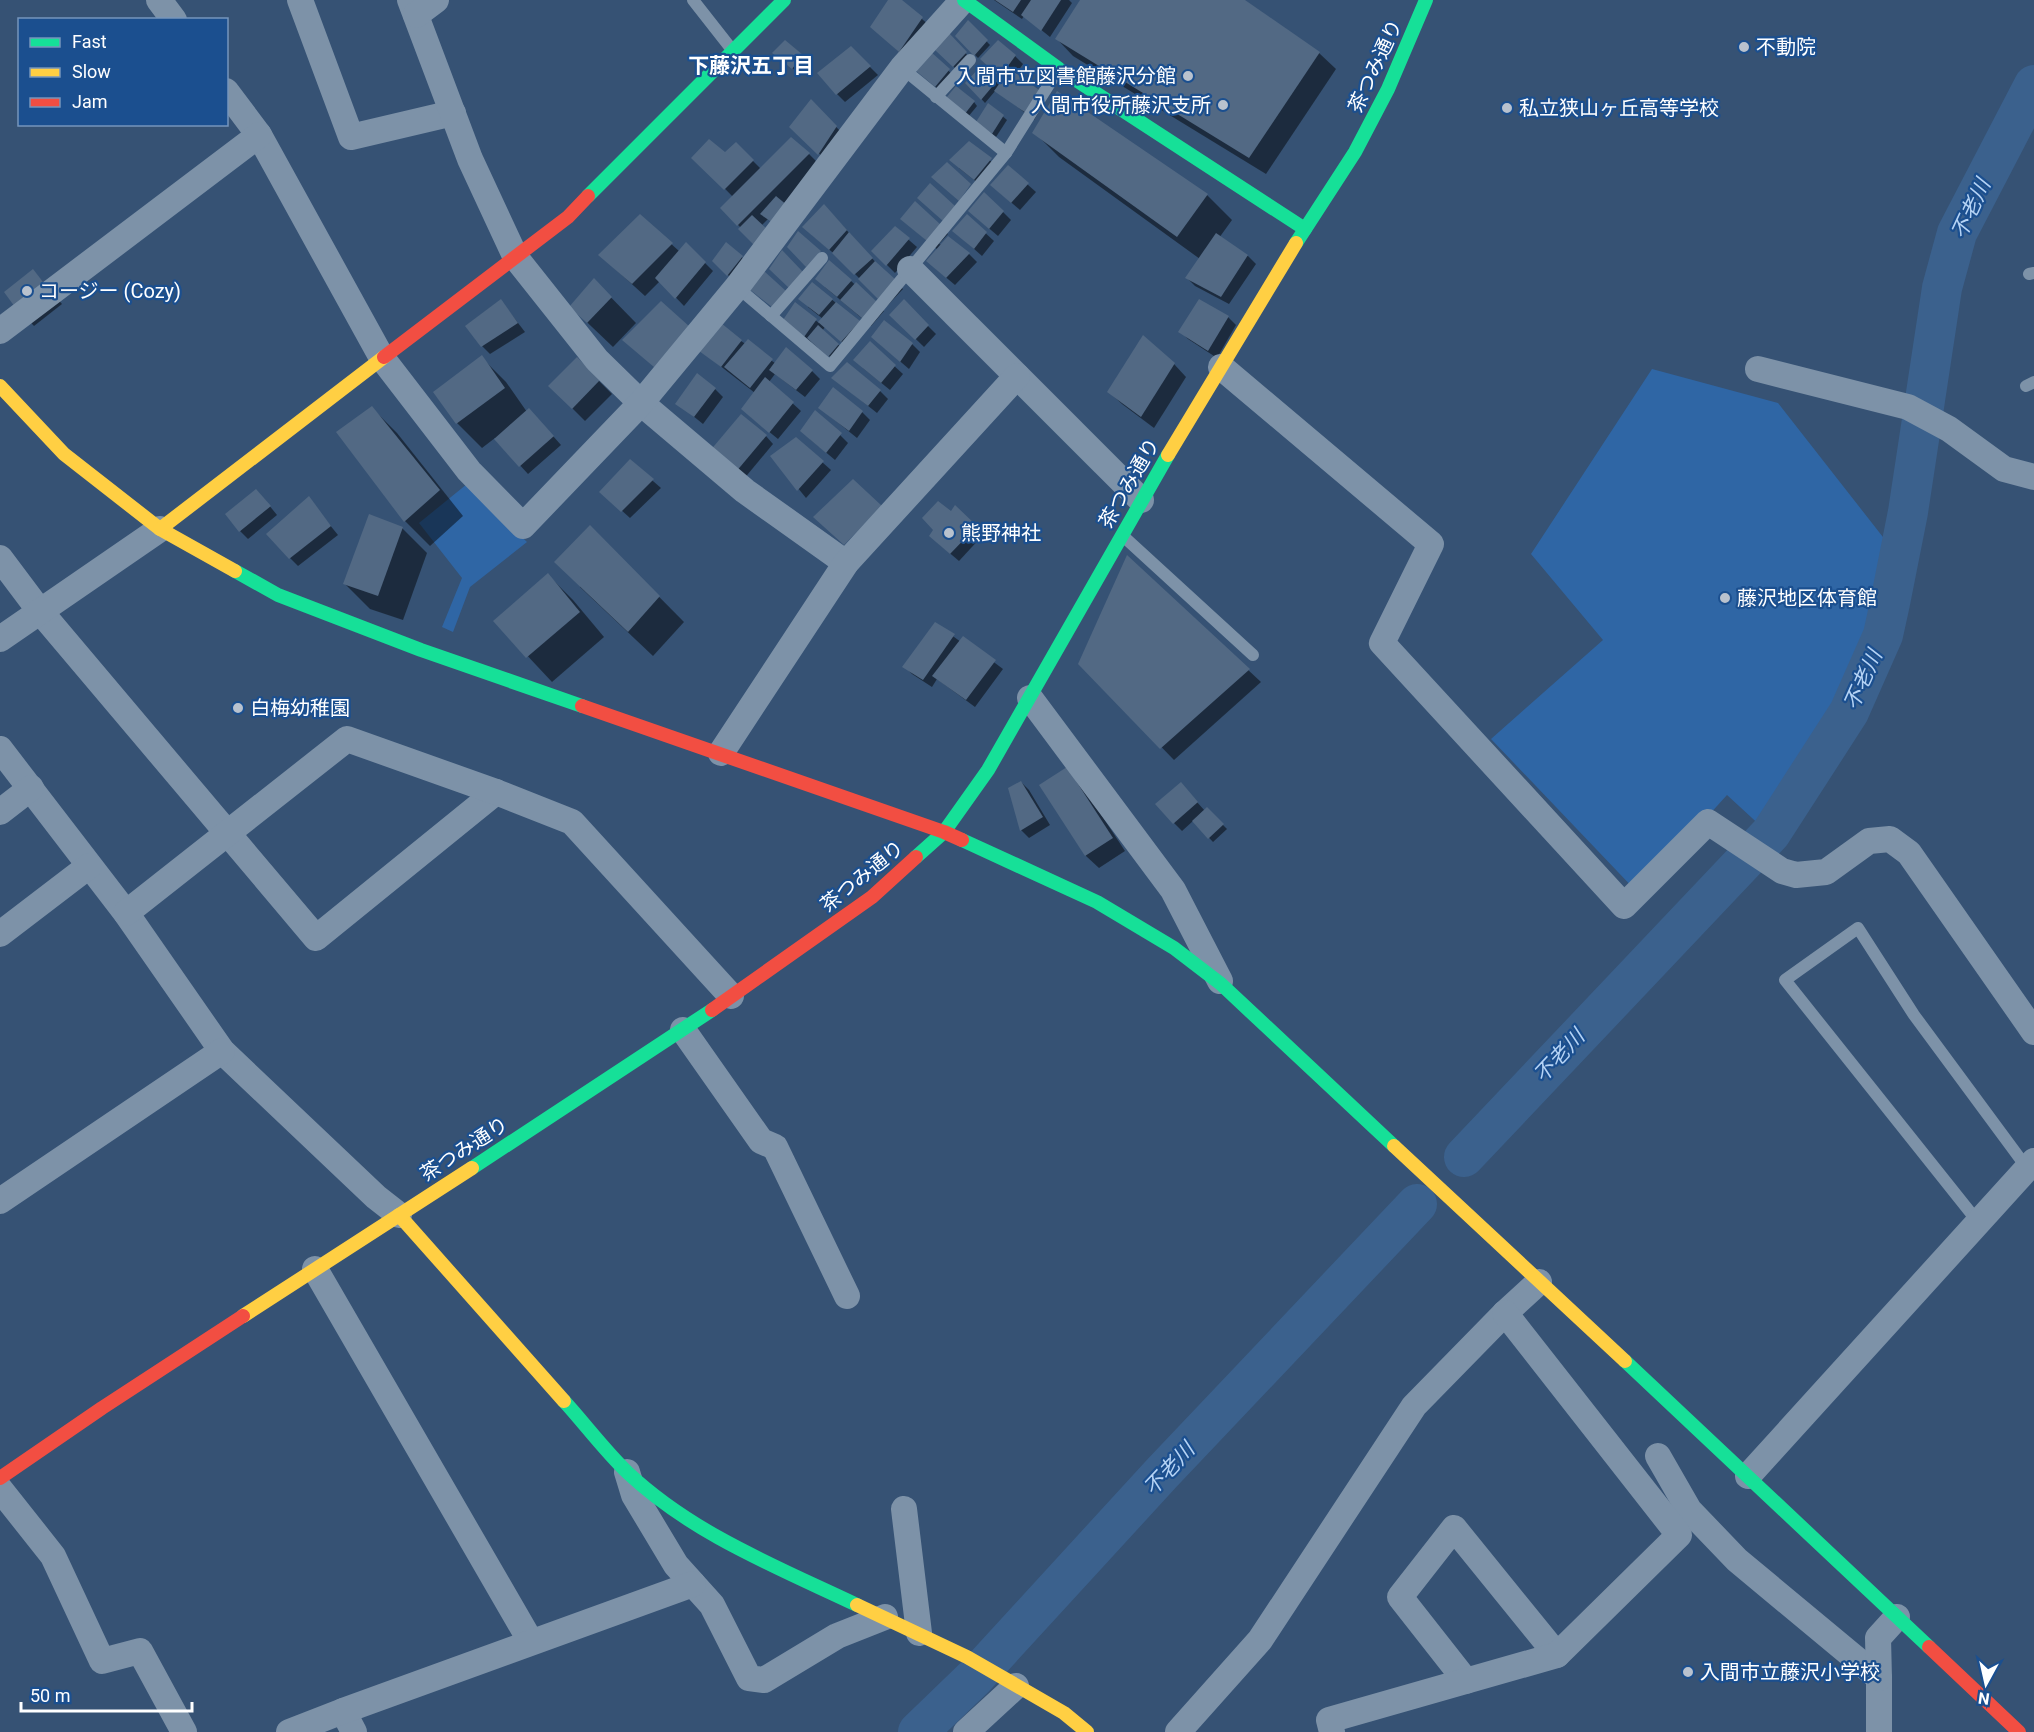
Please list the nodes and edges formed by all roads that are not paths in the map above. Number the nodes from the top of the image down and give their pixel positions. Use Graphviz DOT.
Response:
graph roads {
  1 [pos="300,0"];
  2 [pos="693,0"];
  3 [pos="784,0"];
  4 [pos="963,0"];
  5 [pos="1426,0"];
  6 [pos="421,5"];
  7 [pos="734,51"];
  8 [pos="970,60"];
  9 [pos="902,68"];
  10 [pos="1059,69"];
  11 [pos="228,94"];
  12 [pos="936,97"];
  13 [pos="453,113"];
  14 [pos="260,135"];
  15 [pos="1006,153"];
  16 [pos="1305,229"];
  17 [pos="516,258"];
  18 [pos="822,258"];
  19 [pos="910,269"];
  20 [pos="736,287"];
  21 [pos="771,316"];
  22 [pos="0,331"];
  23 [pos="382,358"];
  24 [pos="1221,367"];
  25 [pos="1758,369"];
  26 [pos="1017,376"];
  27 [pos="0,386"];
  28 [pos="641,403"];
  29 [pos="2034,477"];
  30 [pos="1141,500"];
  31 [pos="160,529"];
  32 [pos="1122,536"];
  33 [pos="0,558"];
  34 [pos="846,563"];
  35 [pos="39,610"];
  36 [pos="0,639"];
  37 [pos="1253,655"];
  38 [pos="1030,698"];
  39 [pos="0,749"];
  40 [pos="721,753"];
  41 [pos="31,788"];
  42 [pos="496,792"];
  43 [pos="0,812"];
  44 [pos="228,832"];
  45 [pos="944,832"];
  46 [pos="89,866"];
  47 [pos="126,913"];
  48 [pos="0,934"];
  49 [pos="1221,984"];
  50 [pos="731,996"];
  51 [pos="683,1030"];
  52 [pos="2034,1032"];
  53 [pos="222,1051"];
  54 [pos="2031,1164"];
  55 [pos="0,1201"];
  56 [pos="399,1215"];
  57 [pos="1978,1222"];
  58 [pos="315,1269"];
  59 [pos="1539,1282"];
  60 [pos="847,1296"];
  61 [pos="1505,1313"];
  62 [pos="1658,1456"];
  63 [pos="627,1472"];
  64 [pos="1748,1476"];
  65 [pos="0,1478"];
  66 [pos="0,1489"];
  67 [pos="904,1509"];
  68 [pos="693,1584"];
  69 [pos="885,1617"];
  70 [pos="1898,1617"];
  71 [pos="919,1633"];
  72 [pos="531,1642"];
  73 [pos="1557,1654"];
  74 [pos="1879,1678"];
  75 [pos="1466,1681"];
  76 [pos="1016,1686"];
  77 [pos="348,1721"];
  78 [pos="184,1732"];
  79 [pos="290,1732"];
  80 [pos="966,1732"];
  81 [pos="1086,1732"];
  82 [pos="1178,1732"];
  83 [pos="1332,1732"];
  84 [pos="1879,1732"];
  85 [pos="2019,1732"];
  1 -- 13 [label="street"];
  2 -- 7 [label="lane"];
  3 -- 7 [label="street"];
  4 -- 9 [label="street"];
  4 -- 10 [label="street"];
  5 -- 16 [label="street, 茶つみ通り"];
  6 -- 13 [label="street"];
  7 -- 17 [label="street"];
  8 -- 12 [label="lane"];
  9 -- 12 [label="lane"];
  9 -- 20 [label="street"];
  10 -- 15 [label="lane"];
  10 -- 16 [label="street"];
  11 -- 14 [label="street"];
  12 -- 15 [label="lane"];
  13 -- 17 [label="street"];
  14 -- 22 [label="street"];
  14 -- 23 [label="street"];
  15 -- 19 [label="lane"];
  16 -- 24 [label="street, 茶つみ通り"];
  17 -- 23 [label="street"];
  17 -- 28 [label="street"];
  18 -- 21 [label="lane"];
  19 -- 21 [label="lane"];
  19 -- 26 [label="street"];
  20 -- 21 [label="lane"];
  20 -- 28 [label="street"];
  23 -- 28 [label="street"];
  23 -- 31 [label="street"];
  24 -- 30 [label="street, 茶つみ通り"];
  24 -- 52 [label="street"];
  25 -- 29 [label="street"];
  26 -- 30 [label="street"];
  26 -- 34 [label="street"];
  27 -- 31 [label="street"];
  28 -- 34 [label="street"];
  30 -- 32 [label="street, 茶つみ通り"];
  31 -- 35 [label="street"];
  31 -- 40 [label="street"];
  32 -- 37 [label="lane"];
  32 -- 38 [label="street, 茶つみ通り"];
  33 -- 35 [label="street"];
  34 -- 40 [label="street"];
  35 -- 36 [label="street"];
  35 -- 44 [label="street"];
  38 -- 45 [label="street, 茶つみ通り"];
  38 -- 49 [label="street"];
  39 -- 41 [label="street"];
  40 -- 45 [label="street"];
  41 -- 43 [label="street"];
  41 -- 46 [label="street"];
  42 -- 44 [label="street"];
  42 -- 44 [label="street"];
  42 -- 50 [label="street"];
  44 -- 47 [label="street"];
  45 -- 49 [label="street"];
  45 -- 50 [label="street, 茶つみ通り"];
  46 -- 47 [label="street"];
  46 -- 48 [label="street"];
  47 -- 53 [label="street"];
  49 -- 59 [label="street"];
  50 -- 51 [label="street, 茶つみ通り"];
  51 -- 56 [label="street, 茶つみ通り"];
  51 -- 60 [label="street"];
  53 -- 55 [label="street"];
  53 -- 56 [label="street"];
  54 -- 57 [label="street"];
  54 -- 57 [label="lane"];
  56 -- 58 [label="street, 茶つみ通り"];
  56 -- 63 [label="street"];
  57 -- 64 [label="street"];
  58 -- 65 [label="street, 茶つみ通り"];
  58 -- 72 [label="street"];
  59 -- 61 [label="street"];
  59 -- 64 [label="street"];
  61 -- 73 [label="street"];
  61 -- 82 [label="street"];
  62 -- 74 [label="street"];
  63 -- 68 [label="street"];
  63 -- 69 [label="street"];
  64 -- 70 [label="street"];
  66 -- 78 [label="street"];
  67 -- 71 [label="street"];
  68 -- 69 [label="street"];
  68 -- 72 [label="street"];
  69 -- 71 [label="street"];
  70 -- 74 [label="street"];
  70 -- 85 [label="street"];
  71 -- 76 [label="street"];
  72 -- 77 [label="street"];
  73 -- 75 [label="street"];
  73 -- 75 [label="street"];
  74 -- 84 [label="street"];
  75 -- 83 [label="street"];
  76 -- 80 [label="street"];
  76 -- 81 [label="street"];
  77 -- 79 [label="street"];
}
